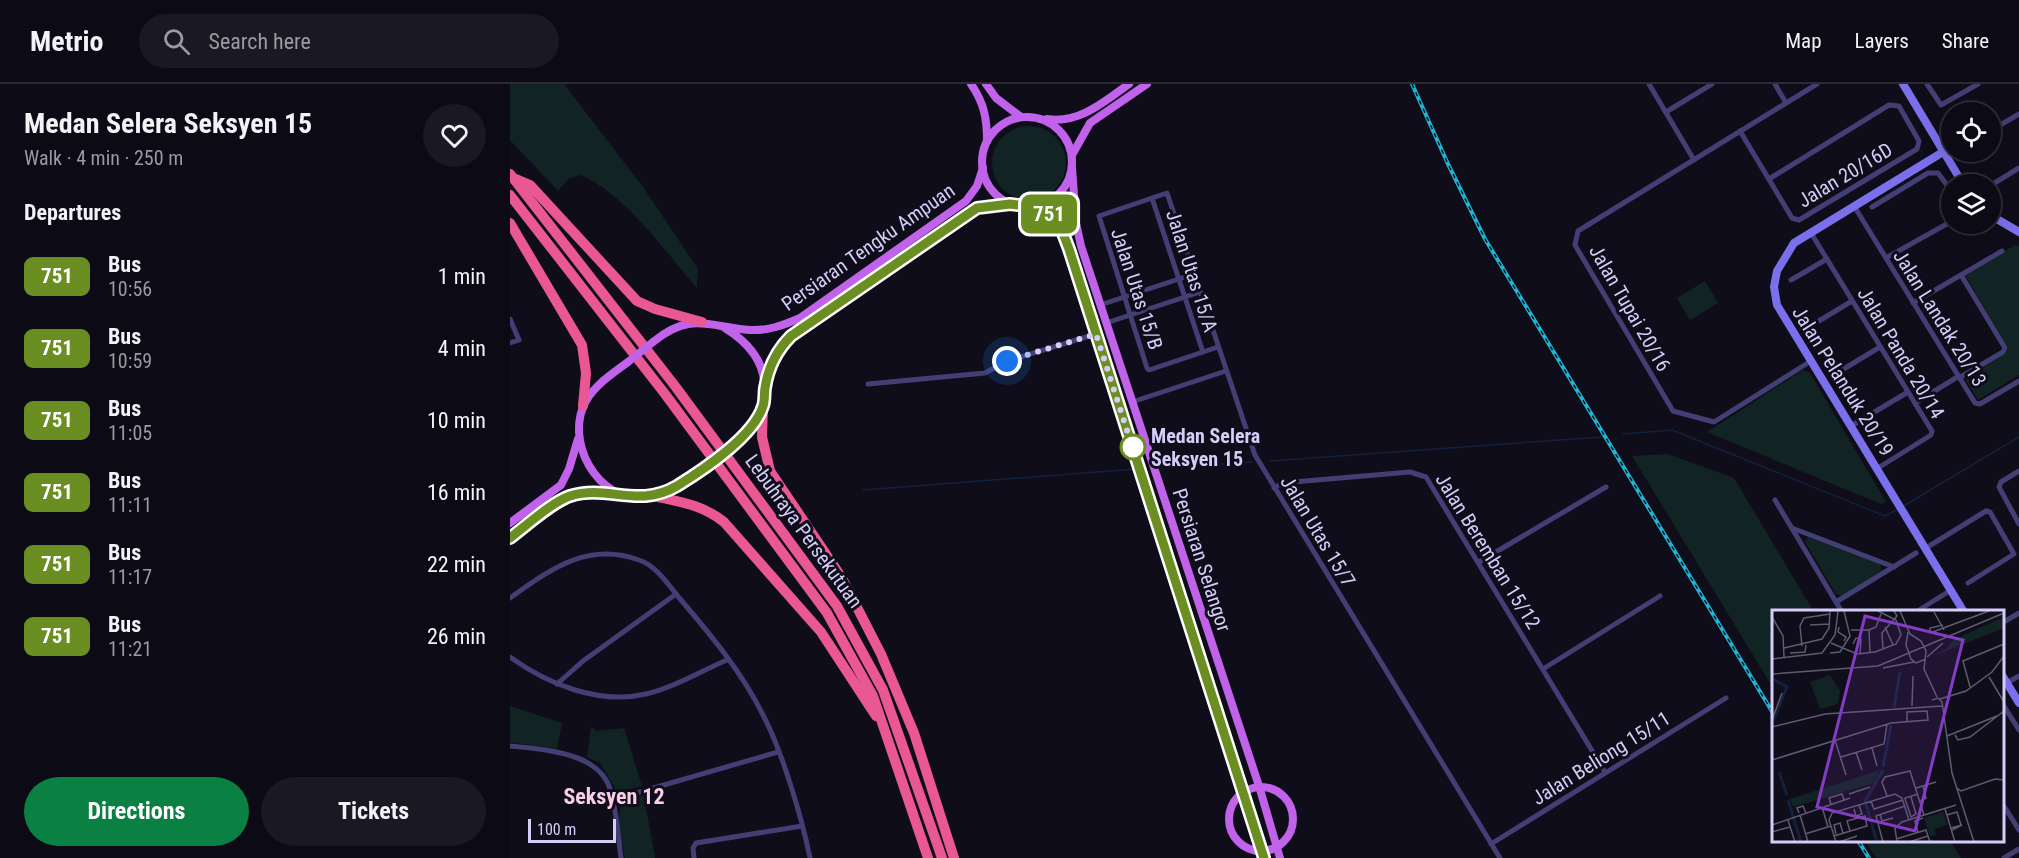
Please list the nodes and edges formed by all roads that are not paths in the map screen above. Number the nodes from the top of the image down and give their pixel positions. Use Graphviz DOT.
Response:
graph roads {
  1 [pos="971,84"];
  2 [pos="986,84"];
  3 [pos="1129,84"];
  4 [pos="1148,84"];
  5 [pos="1649,84"];
  6 [pos="1712,84"];
  7 [pos="1775,84"];
  8 [pos="1817,84"];
  9 [pos="1903,84"];
  10 [pos="1927,84"];
  11 [pos="1978,84"];
  12 [pos="1786,103"];
  13 [pos="1666,112"];
  14 [pos="2019,114"];
  15 [pos="1021,117"];
  16 [pos="1038,118"];
  17 [pos="2001,125"];
  18 [pos="1740,131"];
  19 [pos="987,141"];
  20 [pos="1941,149"];
  21 [pos="1941,153"];
  22 [pos="1072,155"];
  23 [pos="1694,160"];
  24 [pos="1072,167"];
  25 [pos="983,168"];
  26 [pos="2019,168"];
  27 [pos="511,176"];
  28 [pos="1941,177"];
  29 [pos="1769,179"];
  30 [pos="2001,179"];
  31 [pos="1167,193"];
  32 [pos="510,195"];
  33 [pos="1152,198"];
  34 [pos="1010,204"];
  35 [pos="1854,206"];
  36 [pos="1034,207"];
  37 [pos="1872,207"];
  38 [pos="2001,221"];
  39 [pos="510,223"];
  40 [pos="1941,227"];
  41 [pos="2019,232"];
  42 [pos="1811,233"];
  43 [pos="2002,251"];
  44 [pos="1886,258"];
  45 [pos="1827,259"];
  46 [pos="1194,274"];
  47 [pos="1961,275"];
  48 [pos="1179,279"];
  49 [pos="1791,280"];
  50 [pos="1200,292"];
  51 [pos="1124,297"];
  52 [pos="1185,297"];
  53 [pos="1852,301"];
  54 [pos="1913,303"];
  55 [pos="1100,305"];
  56 [pos="1130,315"];
  57 [pos="510,319"];
  58 [pos="702,322"];
  59 [pos="1106,323"];
  60 [pos="719,325"];
  61 [pos="1809,327"];
  62 [pos="1096,334"];
  63 [pos="510,344"];
  64 [pos="1880,346"];
  65 [pos="1218,347"];
  66 [pos="1203,352"];
  67 [pos="1811,361"];
  68 [pos="1226,371"];
  69 [pos="1837,373"];
  70 [pos="1959,377"];
  71 [pos="2019,381"];
  72 [pos="868,384"];
  73 [pos="765,387"];
  74 [pos="1908,392"];
  75 [pos="1132,402"];
  76 [pos="1915,403"];
  77 [pos="763,405"];
  78 [pos="584,406"];
  79 [pos="1851,426"];
  80 [pos="579,435"];
  81 [pos="1878,468"];
  82 [pos="2019,471"];
  83 [pos="1606,487"];
  84 [pos="1274,488"];
  85 [pos="629,496"];
  86 [pos="654,496"];
  87 [pos="1775,500"];
  88 [pos="510,523"];
  89 [pos="2019,524"];
  90 [pos="1792,528"];
  91 [pos="510,538"];
  92 [pos="1926,548"];
  93 [pos="1916,553"];
  94 [pos="1479,562"];
  95 [pos="1894,567"];
  96 [pos="1968,583"];
  97 [pos="1951,590"];
  98 [pos="676,594"];
  99 [pos="1660,596"];
  100 [pos="510,598"];
  101 [pos="1836,602"];
  102 [pos="1841,610"];
  103 [pos="1919,610"];
  104 [pos="1963,610"];
  105 [pos="2019,613"];
  106 [pos="2004,622"];
  107 [pos="510,657"];
  108 [pos="727,660"];
  109 [pos="1543,669"];
  110 [pos="2019,676"];
  111 [pos="2004,678"];
  112 [pos="2007,683"];
  113 [pos="557,684"];
  114 [pos="883,690"];
  115 [pos="1726,698"];
  116 [pos="2019,703"];
  117 [pos="2004,706"];
  118 [pos="2019,730"];
  119 [pos="887,731"];
  120 [pos="914,734"];
  121 [pos="510,746"];
  122 [pos="778,752"];
  123 [pos="1605,772"];
  124 [pos="1259,786"];
  125 [pos="1244,791"];
  126 [pos="612,800"];
  127 [pos="2004,806"];
  128 [pos="2019,816"];
  129 [pos="2013,820"];
  130 [pos="802,826"];
  131 [pos="2019,830"];
  132 [pos="1491,844"];
  133 [pos="1277,847"];
  134 [pos="2019,849"];
  135 [pos="1263,855"];
  136 [pos="621,858"];
  137 [pos="693,858"];
  138 [pos="810,858"];
  139 [pos="928,858"];
  140 [pos="942,858"];
  141 [pos="954,858"];
  142 [pos="1280,858"];
  143 [pos="1500,858"];
  144 [pos="2004,858"];
  1 -- 19 [label="main road"];
  2 -- 15 [label="main road"];
  3 -- 16 [label="main road"];
  4 -- 22 [label="main road"];
  5 -- 13 [label="street"];
  6 -- 13 [label="street"];
  7 -- 12 [label="street"];
  8 -- 12 [label="street, Jalan Tupai 20/16"];
  9 -- 20 [label="street"];
  10 -- 11 [label="street"];
  12 -- 18 [label="street, Jalan Tupai 20/16"];
  13 -- 23 [label="street"];
  14 -- 17 [label="street"];
  15 -- 16 [label="main road"];
  15 -- 19 [label="main road"];
  16 -- 22 [label="main road"];
  18 -- 23 [label="street, Jalan Tupai 20/16"];
  18 -- 29 [label="street, Jalan 20/16D"];
  19 -- 25 [label="main road"];
  21 -- 35 [label="street, Jalan Pelanduk 20/19"];
  22 -- 24 [label="main road"];
  23 -- 67 [label="street, Jalan Tupai 20/16"];
  24 -- 36 [label="main road"];
  24 -- 55 [label="main road, Persiaran Selangor"];
  25 -- 34 [label="main road"];
  25 -- 60 [label="main road, Persiaran Tengku Ampuan"];
  26 -- 30 [label="street"];
  27 -- 58 [label="highway"];
  27 -- 114 [label="highway, Lebuhraya Persekutuan"];
  28 -- 37 [label="street"];
  29 -- 29 [label="street, Jalan 20/16D"];
  31 -- 33 [label="street, Jalan Utas 15/B"];
  31 -- 46 [label="street, Jalan Utas 15/7"];
  32 -- 119 [label="highway, Lebuhraya Persekutuan"];
  33 -- 48 [label="street, Jalan Utas 15/A"];
  33 -- 51 [label="street, Jalan Utas 15/B"];
  34 -- 36 [label="main road"];
  34 -- 73 [label="main road, Persiaran Tengku Ampuan"];
  35 -- 42 [label="street, Jalan Pelanduk 20/19"];
  35 -- 44 [label="street, Jalan Landak 20/13"];
  36 -- 62 [label="main road, Persiaran Selangor"];
  38 -- 41 [label="street"];
  39 -- 78 [label="highway"];
  40 -- 44 [label="street"];
  42 -- 45 [label="street, Jalan Panda 20/14"];
  42 -- 67 [label="street, Jalan Pelanduk 20/19"];
  43 -- 47 [label="street"];
  44 -- 54 [label="street, Jalan Landak 20/13"];
  45 -- 49 [label="street"];
  45 -- 53 [label="street, Jalan Panda 20/14"];
  46 -- 48 [label="street"];
  46 -- 50 [label="street, Jalan Utas 15/7"];
  47 -- 54 [label="street"];
  47 -- 70 [label="street"];
  48 -- 51 [label="street"];
  48 -- 52 [label="street, Jalan Utas 15/A"];
  50 -- 52 [label="street"];
  50 -- 65 [label="street, Jalan Utas 15/7"];
  51 -- 55 [label="street"];
  51 -- 56 [label="street, Jalan Utas 15/B"];
  52 -- 56 [label="street"];
  52 -- 66 [label="street, Jalan Utas 15/A"];
  53 -- 61 [label="street"];
  53 -- 64 [label="street, Jalan Panda 20/14"];
  54 -- 70 [label="street, Jalan Landak 20/13"];
  55 -- 59 [label="main road, Persiaran Selangor"];
  56 -- 59 [label="street"];
  56 -- 66 [label="street, Jalan Utas 15/B"];
  57 -- 63 [label="street"];
  58 -- 60 [label="main road"];
  58 -- 78 [label="main road, bridge"];
  59 -- 75 [label="main road, Persiaran Selangor"];
  60 -- 73 [label="main road"];
  62 -- 72 [label="street"];
  62 -- 125 [label="main road, Persiaran Selangor"];
  64 -- 69 [label="street"];
  64 -- 74 [label="street, Jalan Panda 20/14"];
  65 -- 66 [label="street, Jalan Utas 15/B"];
  65 -- 68 [label="street, Jalan Utas 15/7"];
  67 -- 79 [label="street, Jalan Pelanduk 20/19"];
  68 -- 75 [label="street"];
  68 -- 84 [label="street, Jalan Utas 15/7"];
  70 -- 71 [label="street, Jalan Landak 20/13"];
  70 -- 76 [label="street"];
  73 -- 77 [label="main road"];
  74 -- 76 [label="street, Jalan Panda 20/14"];
  74 -- 79 [label="street"];
  75 -- 124 [label="main road, Persiaran Selangor"];
  76 -- 81 [label="street, Jalan Panda 20/14"];
  77 -- 86 [label="main road, bridge"];
  77 -- 120 [label="highway"];
  78 -- 80 [label="main road"];
  79 -- 81 [label="street, Jalan Pelanduk 20/19"];
  80 -- 85 [label="main road"];
  80 -- 88 [label="main road"];
  81 -- 92 [label="street, Jalan Pelanduk 20/19"];
  82 -- 89 [label="street"];
  83 -- 94 [label="street"];
  84 -- 94 [label="street, Jalan Beremban 15/12"];
  84 -- 132 [label="street, Jalan Utas 15/7"];
  85 -- 86 [label="main road"];
  85 -- 91 [label="main road"];
  86 -- 119 [label="highway"];
  87 -- 90 [label="street"];
  90 -- 95 [label="street"];
  90 -- 101 [label="street"];
  92 -- 96 [label="street"];
  92 -- 97 [label="street, Jalan Pelanduk 20/19"];
  93 -- 95 [label="street"];
  94 -- 109 [label="street, Jalan Beremban 15/12"];
  95 -- 101 [label="street"];
  97 -- 103 [label="street"];
  97 -- 104 [label="street, Jalan Pelanduk 20/19"];
  98 -- 100 [label="street"];
  98 -- 108 [label="street"];
  98 -- 113 [label="street"];
  99 -- 109 [label="street"];
  101 -- 102 [label="street"];
  105 -- 106 [label="street"];
  107 -- 113 [label="street"];
  108 -- 113 [label="street"];
  108 -- 122 [label="street"];
  109 -- 123 [label="street, Jalan Beremban 15/12"];
  110 -- 112 [label="street"];
  111 -- 112 [label="street"];
  112 -- 116 [label="street"];
  114 -- 120 [label="highway"];
  114 -- 140 [label="highway, Lebuhraya Persekutuan"];
  115 -- 123 [label="street, Jalan Beliong 15/11"];
  117 -- 118 [label="street"];
  119 -- 139 [label="highway, Lebuhraya Persekutuan"];
  120 -- 141 [label="highway"];
  121 -- 126 [label="street"];
  122 -- 126 [label="street"];
  122 -- 130 [label="street"];
  123 -- 132 [label="street, Jalan Beliong 15/11"];
  124 -- 125 [label="main road"];
  124 -- 133 [label="main road, Persiaran Selangor"];
  124 -- 133 [label="main road"];
  125 -- 135 [label="main road, Persiaran Selangor"];
  125 -- 135 [label="main road"];
  126 -- 136 [label="street"];
  127 -- 129 [label="street"];
  128 -- 129 [label="street"];
  129 -- 131 [label="street"];
  130 -- 137 [label="street"];
  130 -- 138 [label="street"];
  132 -- 143 [label="street, Jalan Utas 15/7"];
  133 -- 135 [label="main road"];
  133 -- 142 [label="main road, Persiaran Selangor"];
  134 -- 144 [label="street"];
}
